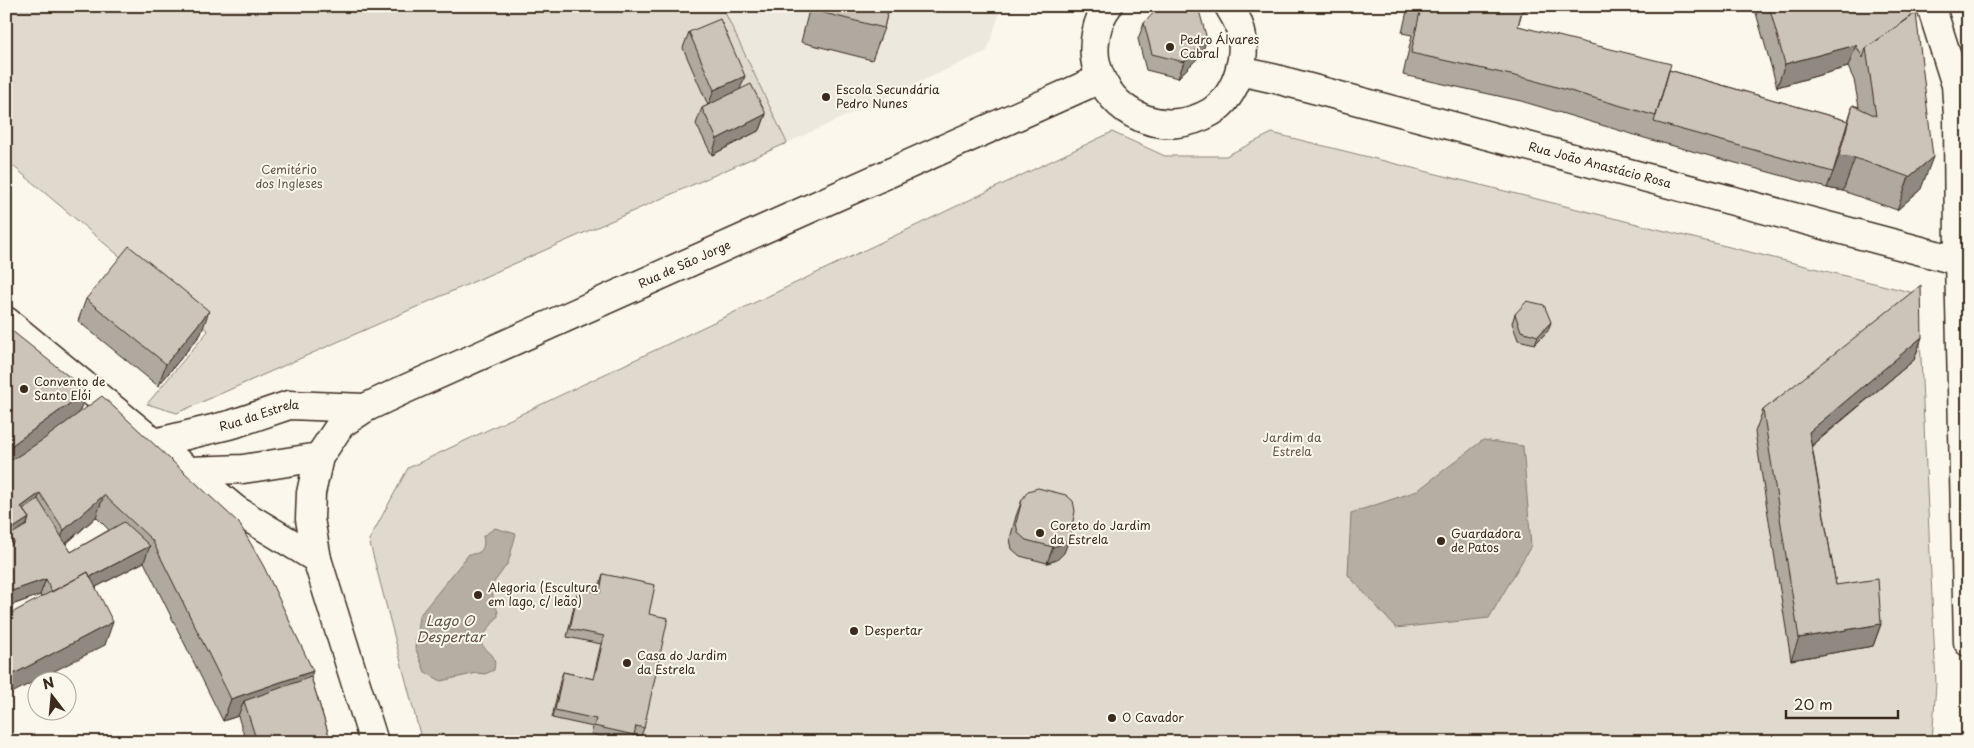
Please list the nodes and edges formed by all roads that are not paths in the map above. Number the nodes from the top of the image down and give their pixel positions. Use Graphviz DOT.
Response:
graph roads {
  1 [pos="1108,6"];
  2 [pos="1229,6"];
  3 [pos="1931,6"];
  4 [pos="1240,72"];
  5 [pos="1100,78"];
  6 [pos="1962,83"];
  7 [pos="1959,262"];
  8 [pos="6,321"];
  9 [pos="365,408"];
  10 [pos="154,443"];
  11 [pos="319,457"];
  12 [pos="188,471"];
  13 [pos="317,559"];
  14 [pos="1968,642"];
  15 [pos="374,742"];
  1 -- 5 [label="street"];
  2 -- 4 [label="street"];
  3 -- 6 [label="street"];
  4 -- 5 [label="street"];
  4 -- 7 [label="street, Rua João Anastácio Rosa"];
  5 -- 9 [label="street, Rua de São Jorge"];
  6 -- 7 [label="street"];
  7 -- 14 [label="street"];
  8 -- 10 [label="street"];
  9 -- 10 [label="street, Rua da Estrela"];
  9 -- 11 [label="street, Rua de São Jorge"];
  10 -- 12 [label="street"];
  11 -- 12 [label="street"];
  11 -- 13 [label="street, Rua de São Jorge"];
  12 -- 13 [label="street"];
  13 -- 15 [label="street"];
}
